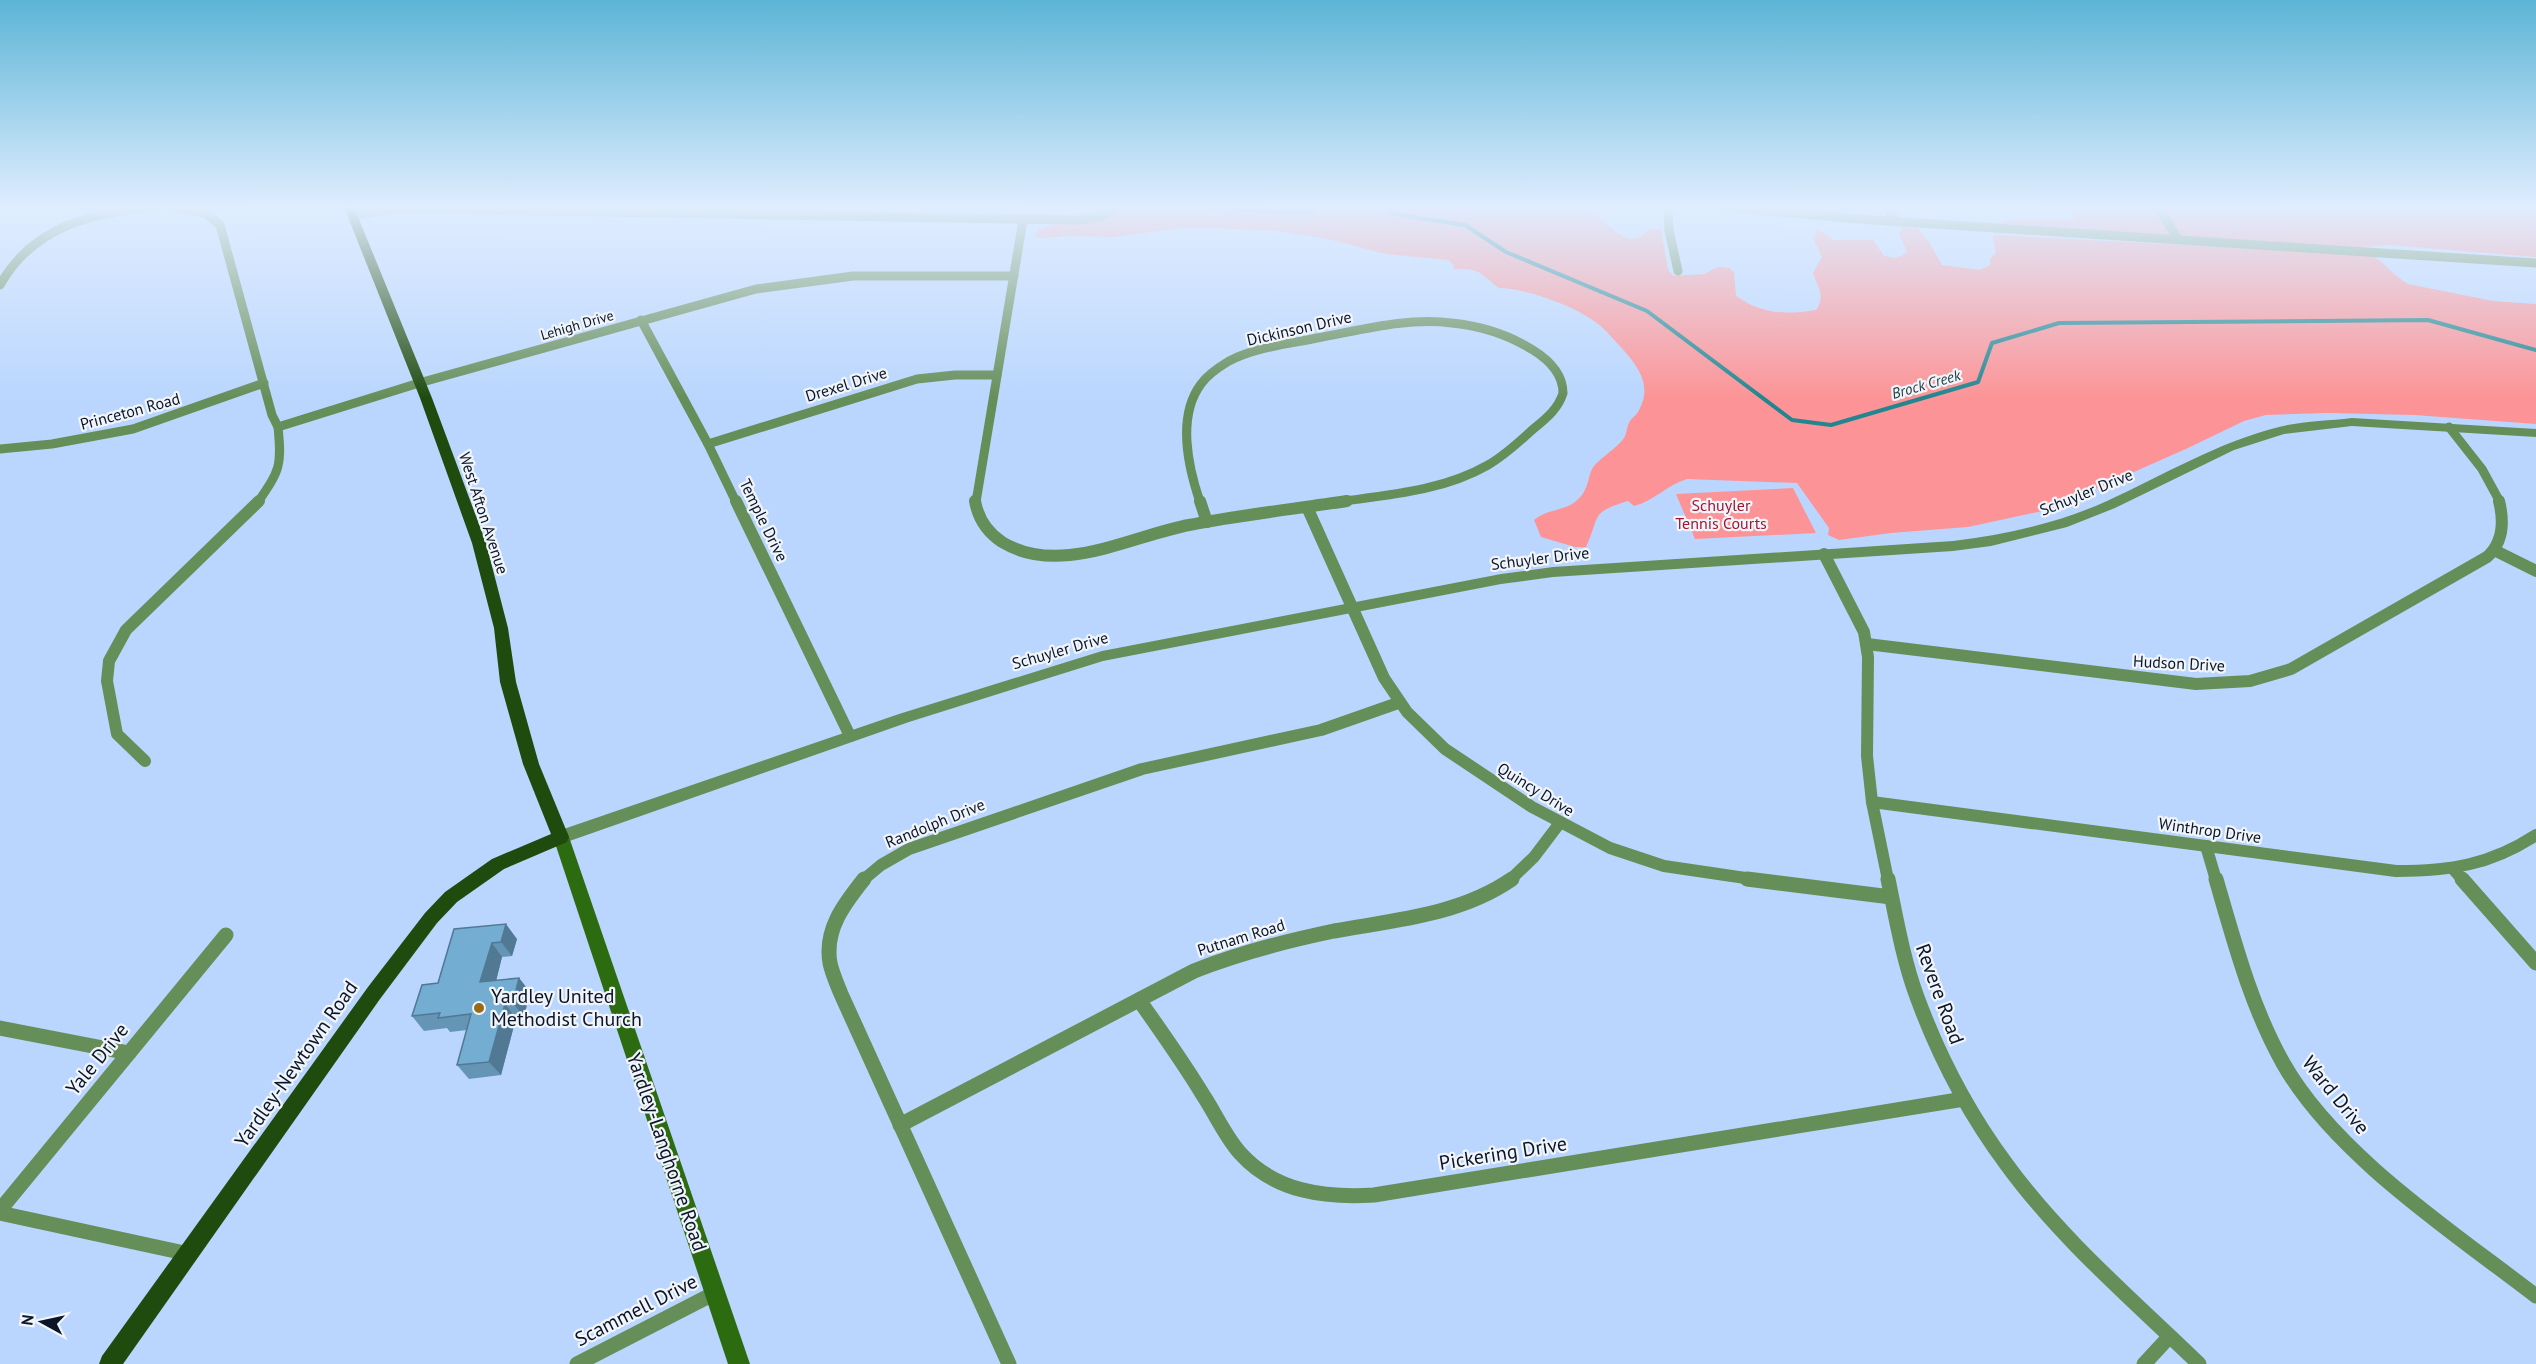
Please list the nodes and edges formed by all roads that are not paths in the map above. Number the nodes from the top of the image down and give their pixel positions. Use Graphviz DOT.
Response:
graph roads {
  1 [pos="6,271"];
  2 [pos="233,271"];
  3 [pos="375,271"];
  4 [pos="1015,271"];
  5 [pos="1014,276"];
  6 [pos="0,285"];
  7 [pos="642,321"];
  8 [pos="997,375"];
  9 [pos="264,383"];
  10 [pos="419,383"];
  11 [pos="278,427"];
  12 [pos="2449,427"];
  13 [pos="2536,433"];
  14 [pos="708,444"];
  15 [pos="0,449"];
  16 [pos="1307,507"];
  17 [pos="1207,522"];
  18 [pos="2494,550"];
  19 [pos="1824,554"];
  20 [pos="2536,571"];
  21 [pos="1352,607"];
  22 [pos="1867,644"];
  23 [pos="1398,703"];
  24 [pos="850,736"];
  25 [pos="145,761"];
  26 [pos="1872,802"];
  27 [pos="1559,824"];
  28 [pos="2536,834"];
  29 [pos="561,837"];
  30 [pos="2206,846"];
  31 [pos="2454,870"];
  32 [pos="1891,897"];
  33 [pos="226,935"];
  34 [pos="2536,963"];
  35 [pos="1139,1000"];
  36 [pos="0,1028"];
  37 [pos="129,1053"];
  38 [pos="1965,1099"];
  39 [pos="900,1125"];
  40 [pos="0,1211"];
  41 [pos="189,1254"];
  42 [pos="715,1293"];
  43 [pos="2536,1296"];
  44 [pos="2169,1338"];
  45 [pos="110,1364"];
  46 [pos="577,1364"];
  47 [pos="739,1364"];
  48 [pos="1009,1364"];
  49 [pos="2144,1364"];
  50 [pos="2199,1364"];
  1 -- 6 [label="street"];
  2 -- 9 [label="street"];
  3 -- 10 [label="main road, West Afton Avenue"];
  4 -- 5 [label="street, Dickinson Drive"];
  5 -- 7 [label="street, Lehigh Drive"];
  5 -- 8 [label="street, Dickinson Drive"];
  7 -- 10 [label="street, Lehigh Drive"];
  7 -- 14 [label="street, Temple Drive"];
  8 -- 14 [label="street, Drexel Drive"];
  8 -- 17 [label="street, Dickinson Drive"];
  9 -- 11 [label="street"];
  9 -- 15 [label="street, Princeton Road"];
  10 -- 11 [label="street, Lehigh Drive"];
  10 -- 29 [label="main road, West Afton Avenue"];
  11 -- 25 [label="street"];
  12 -- 13 [label="street, Schuyler Drive"];
  12 -- 18 [label="street"];
  12 -- 19 [label="street, Schuyler Drive"];
  14 -- 24 [label="street, Temple Drive"];
  16 -- 17 [label="street, Dickinson Drive"];
  16 -- 17 [label="street, Dickinson Drive"];
  16 -- 21 [label="street, Quincy Drive"];
  18 -- 20 [label="street"];
  18 -- 22 [label="street, Hudson Drive"];
  19 -- 21 [label="street, Schuyler Drive"];
  19 -- 22 [label="street, Revere Road"];
  21 -- 23 [label="street, Quincy Drive"];
  21 -- 24 [label="street, Schuyler Drive"];
  22 -- 26 [label="street, Revere Road"];
  23 -- 27 [label="street, Quincy Drive"];
  23 -- 39 [label="street, Randolph Drive"];
  24 -- 29 [label="street, Schuyler Drive"];
  26 -- 30 [label="street, Winthrop Drive"];
  26 -- 32 [label="street, Revere Road"];
  27 -- 32 [label="street, Quincy Drive"];
  27 -- 35 [label="street, Putnam Road"];
  28 -- 31 [label="street, Winthrop Drive"];
  29 -- 41 [label="main road, Yardley-Newtown Road"];
  29 -- 42 [label="main road, Yardley-Langhorne Road"];
  30 -- 31 [label="street, Winthrop Drive"];
  30 -- 43 [label="street, Ward Drive"];
  31 -- 34 [label="street"];
  32 -- 38 [label="street, Revere Road"];
  33 -- 37 [label="street, Yale Drive"];
  35 -- 38 [label="street, Pickering Drive"];
  35 -- 39 [label="street, Putnam Road"];
  36 -- 37 [label="street"];
  37 -- 40 [label="street, Yale Drive"];
  38 -- 44 [label="street, Revere Road"];
  39 -- 48 [label="street, Randolph Drive"];
  40 -- 41 [label="street"];
  41 -- 45 [label="main road, Yardley-Newtown Road"];
  42 -- 46 [label="street, Scammell Drive"];
  42 -- 47 [label="main road, Yardley-Langhorne Road"];
  44 -- 49 [label="street"];
  44 -- 50 [label="street, Revere Road"];
}
